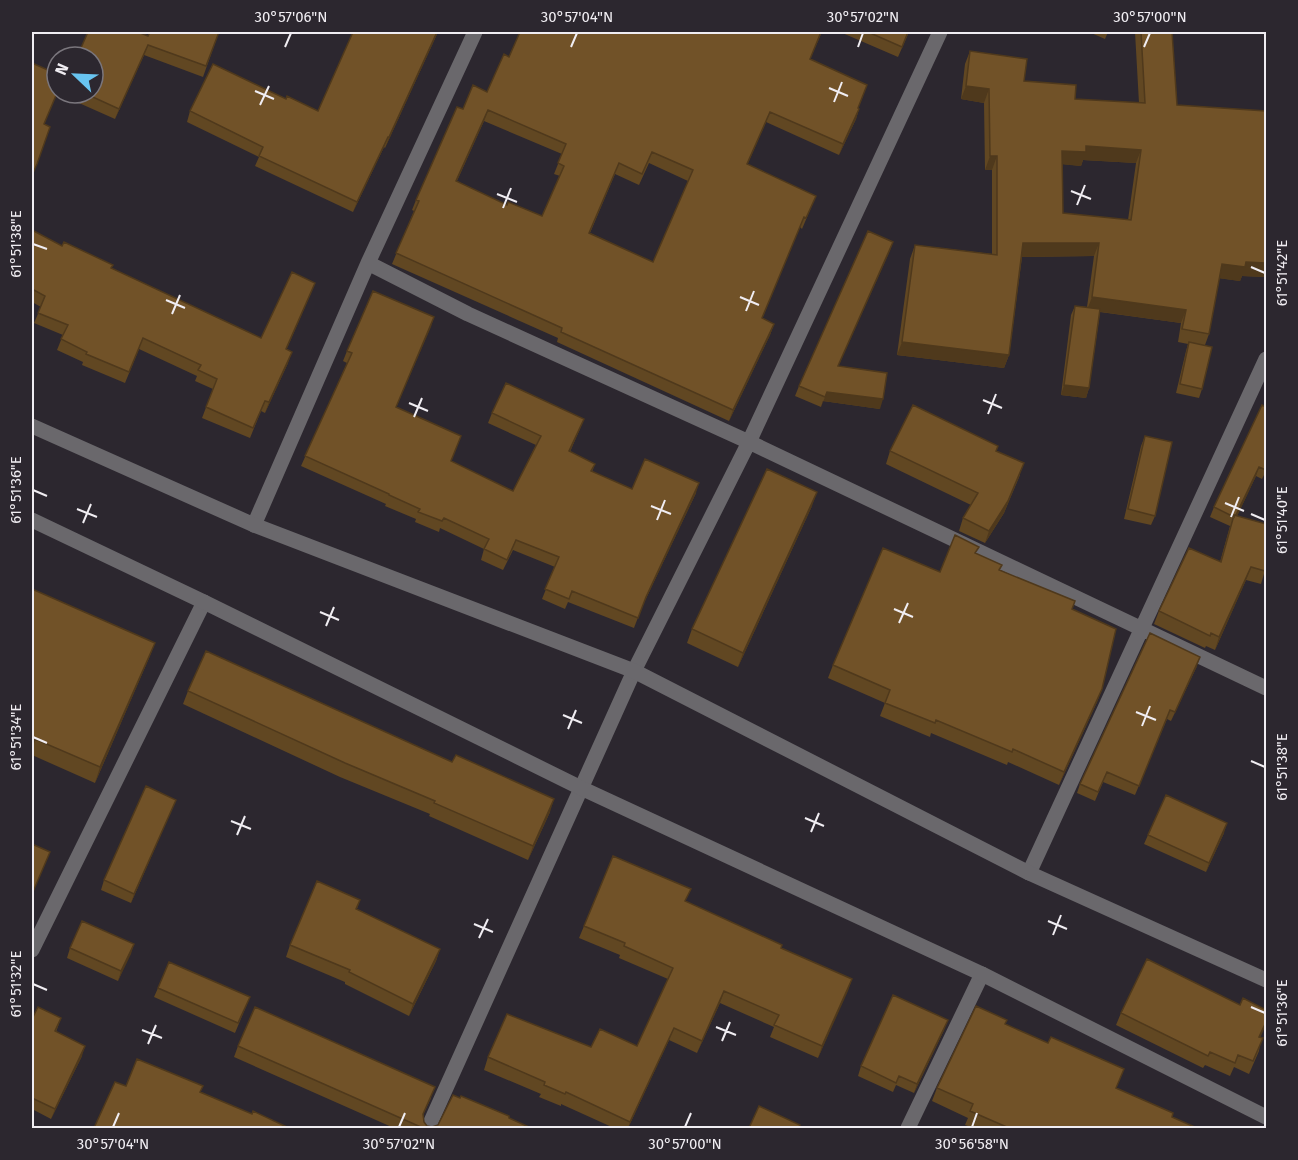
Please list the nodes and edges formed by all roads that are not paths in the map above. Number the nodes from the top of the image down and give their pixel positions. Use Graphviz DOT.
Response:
graph roads {
  1 [pos="475,32"];
  2 [pos="940,32"];
  3 [pos="368,263"];
  4 [pos="1266,359"];
  5 [pos="32,426"];
  6 [pos="749,442"];
  7 [pos="32,520"];
  8 [pos="254,525"];
  9 [pos="204,602"];
  10 [pos="1141,629"];
  11 [pos="634,670"];
  12 [pos="1266,688"];
  13 [pos="580,788"];
  14 [pos="1029,873"];
  15 [pos="32,950"];
  16 [pos="982,974"];
  17 [pos="1266,980"];
  18 [pos="1266,1117"];
  19 [pos="428,1128"];
  20 [pos="908,1128"];
  1 -- 3 [label="street"];
  2 -- 6 [label="street"];
  3 -- 6 [label="street"];
  3 -- 8 [label="street"];
  4 -- 10 [label="street"];
  5 -- 8 [label="street"];
  6 -- 10 [label="street"];
  6 -- 11 [label="street"];
  7 -- 9 [label="street"];
  8 -- 11 [label="street"];
  9 -- 13 [label="street"];
  9 -- 15 [label="street"];
  10 -- 12 [label="street"];
  10 -- 14 [label="street"];
  11 -- 13 [label="street"];
  11 -- 14 [label="street"];
  13 -- 16 [label="street"];
  13 -- 19 [label="street"];
  14 -- 17 [label="street"];
  16 -- 18 [label="street"];
  16 -- 20 [label="street"];
}
